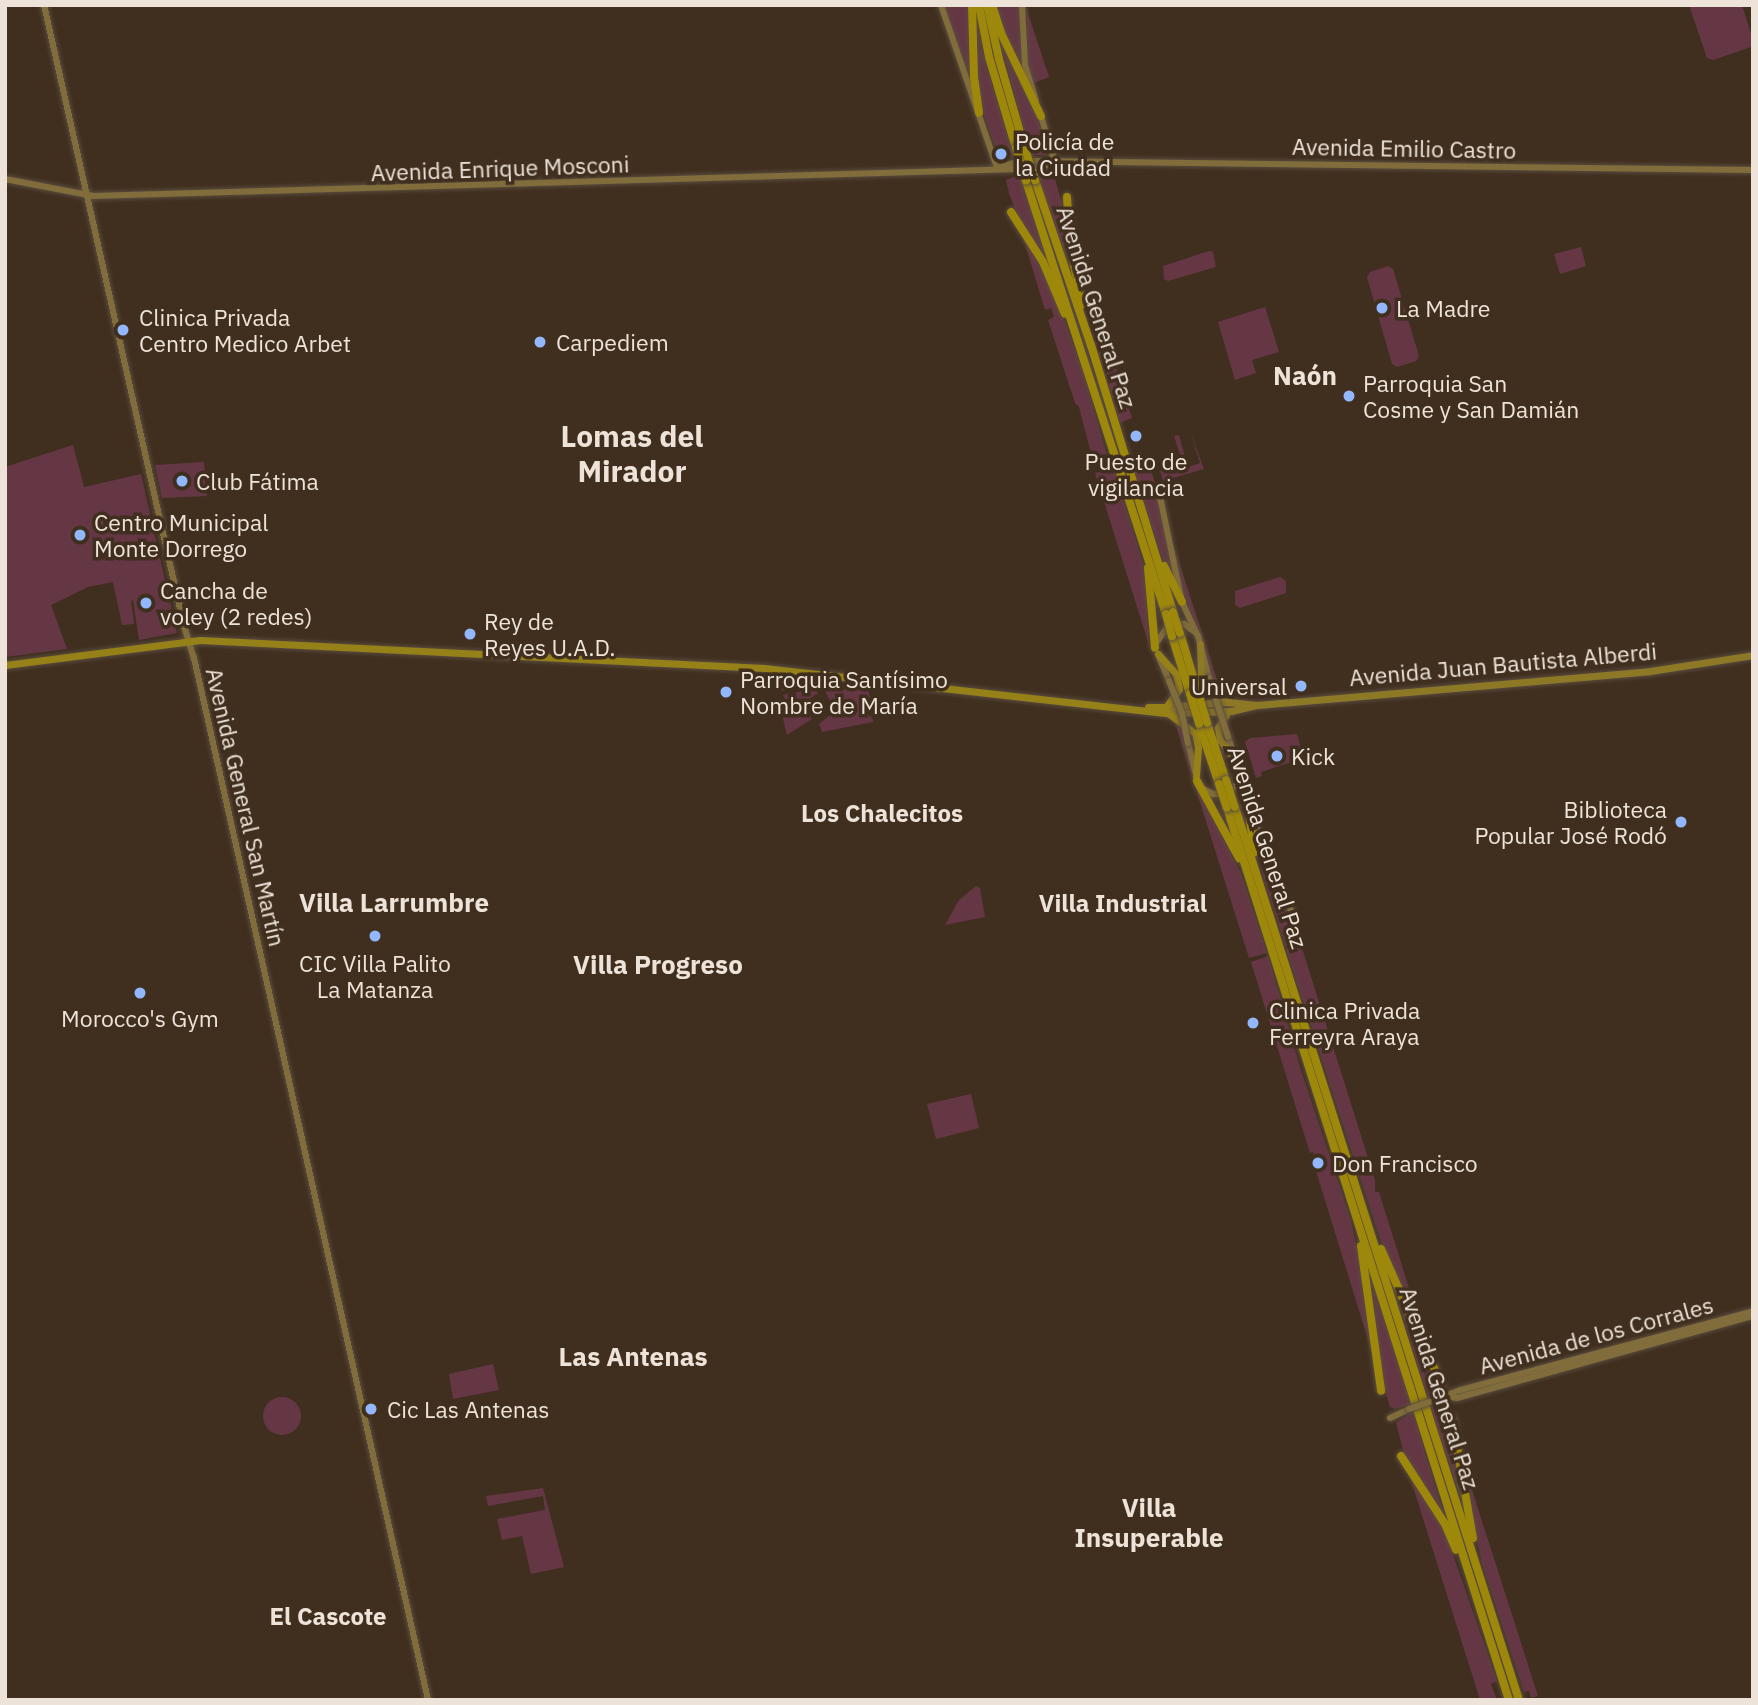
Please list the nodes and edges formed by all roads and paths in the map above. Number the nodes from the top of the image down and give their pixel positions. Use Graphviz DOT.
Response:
graph roads {
  1 [pos="44,5"];
  2 [pos="941,5"];
  3 [pos="972,5"];
  4 [pos="979,5"];
  5 [pos="990,5"];
  6 [pos="1022,5"];
  7 [pos="979,113"];
  8 [pos="1041,116"];
  9 [pos="1020,147"];
  10 [pos="1055,163"];
  11 [pos="1034,164"];
  12 [pos="1018,166"];
  13 [pos="997,168"];
  14 [pos="1753,170"];
  15 [pos="5,179"];
  16 [pos="1030,181"];
  17 [pos="86,195"];
  18 [pos="1067,197"];
  19 [pos="1012,212"];
  20 [pos="1091,345"];
  21 [pos="1085,359"];
  22 [pos="1159,492"];
  23 [pos="1150,548"];
  24 [pos="1182,602"];
  25 [pos="1199,640"];
  26 [pos="188,641"];
  27 [pos="1156,651"];
  28 [pos="1753,655"];
  29 [pos="5,666"];
  30 [pos="1230,706"];
  31 [pos="1167,710"];
  32 [pos="1240,768"];
  33 [pos="1197,778"];
  34 [pos="1247,795"];
  35 [pos="1255,881"];
  36 [pos="1295,919"];
  37 [pos="1364,1208"];
  38 [pos="1355,1215"];
  39 [pos="1753,1311"];
  40 [pos="1753,1316"];
  41 [pos="1441,1384"];
  42 [pos="1381,1391"];
  43 [pos="1450,1397"];
  44 [pos="1390,1418"];
  45 [pos="1452,1418"];
  46 [pos="1401,1456"];
  47 [pos="1473,1587"];
  48 [pos="1484,1588"];
  49 [pos="1513,1698"];
  50 [pos="428,1700"];
  1 -- 17 [label="main road, Avenida General San Martín"];
  2 -- 7 [label="main road"];
  3 -- 7 [label="highway"];
  4 -- 9 [label="highway, Avenida General Paz"];
  5 -- 8 [label="highway"];
  5 -- 9 [label="highway, Avenida General Paz"];
  6 -- 8 [label="main road"];
  7 -- 13 [label="main road"];
  8 -- 10 [label="main road"];
  9 -- 16 [label="highway, Avenida General Paz, bridge"];
  10 -- 11 [label="main road, Avenida Emilio Castro"];
  10 -- 14 [label="main road, Avenida Emilio Castro"];
  12 -- 13 [label="main road"];
  13 -- 17 [label="main road, Avenida Enrique Mosconi"];
  15 -- 17 [label="main road, Avenida Enrique Mosconi"];
  16 -- 20 [label="highway, Avenida General Paz"];
  16 -- 21 [label="highway, Avenida General Paz"];
  17 -- 26 [label="main road, Avenida General San Martín"];
  18 -- 20 [label="highway"];
  19 -- 21 [label="highway"];
  20 -- 23 [label="highway, Avenida General Paz"];
  21 -- 23 [label="highway, Avenida General Paz"];
  22 -- 24 [label="main road"];
  23 -- 24 [label="highway"];
  23 -- 27 [label="highway"];
  23 -- 35 [label="highway, Avenida General Paz, bridge"];
  24 -- 25 [label="main road"];
  25 -- 27 [label="main road"];
  25 -- 30 [label="main road"];
  25 -- 32 [label="main road, bridge"];
  26 -- 29 [label="highway"];
  26 -- 31 [label="highway"];
  26 -- 50 [label="main road, Avenida General San Martín"];
  27 -- 31 [label="highway"];
  27 -- 33 [label="main road, bridge"];
  28 -- 30 [label="main road, Avenida Juan Bautista Alberdi"];
  30 -- 31 [label="main road, Avenida Juan Bautista Alberdi"];
  30 -- 32 [label="main road"];
  31 -- 33 [label="highway"];
  32 -- 33 [label="main road"];
  32 -- 34 [label="main road"];
  33 -- 35 [label="highway"];
  34 -- 35 [label="highway"];
  34 -- 36 [label="main road"];
  35 -- 37 [label="highway, Avenida General Paz"];
  35 -- 38 [label="highway, Avenida General Paz"];
  37 -- 41 [label="highway"];
  37 -- 48 [label="highway, Avenida General Paz"];
  38 -- 42 [label="highway"];
  38 -- 47 [label="highway, Avenida General Paz"];
  39 -- 43 [label="main road, Avenida de los Corrales"];
  40 -- 43 [label="main road, Avenida de los Corrales"];
  43 -- 44 [label="main road, Avenida de los Corrales, bridge"];
  45 -- 48 [label="highway"];
  46 -- 47 [label="highway"];
  47 -- 49 [label="highway, Avenida General Paz"];
  48 -- 49 [label="highway, Avenida General Paz"];
}
